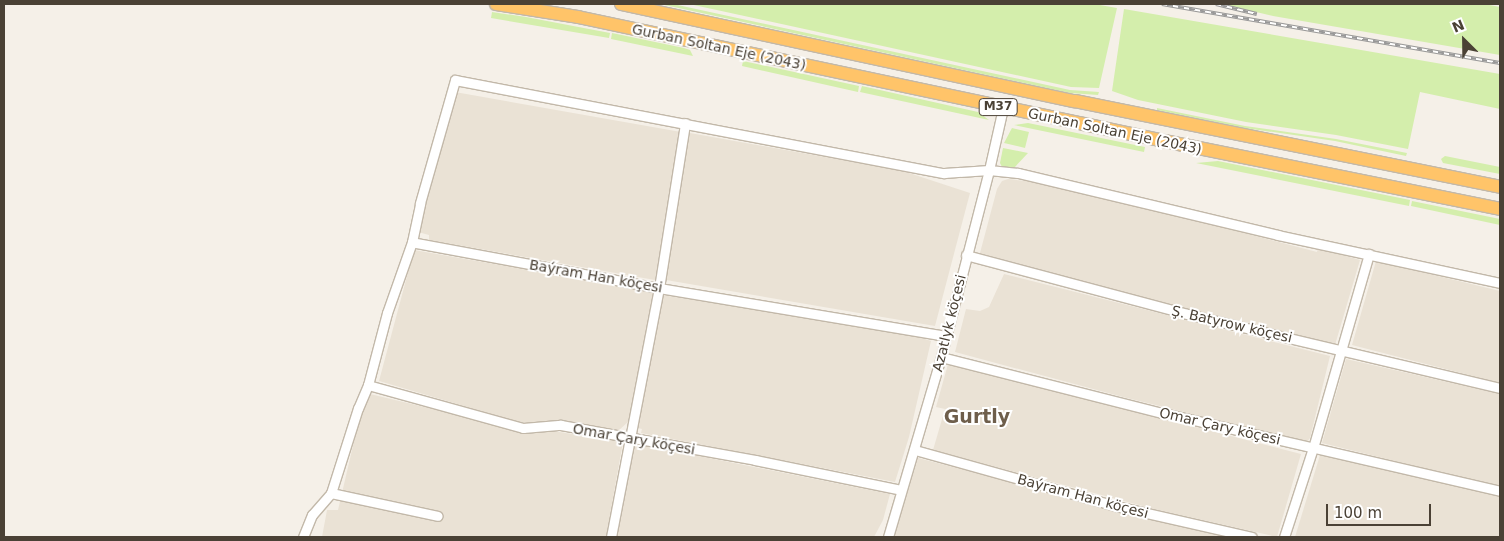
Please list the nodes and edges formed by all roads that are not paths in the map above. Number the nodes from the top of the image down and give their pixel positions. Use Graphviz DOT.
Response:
graph roads {
  1 [pos="496,4"];
  2 [pos="621,4"];
  3 [pos="1003,108"];
  4 [pos="685,123"];
  5 [pos="989,170"];
  6 [pos="1500,187"];
  7 [pos="1500,209"];
  8 [pos="412,242"];
  9 [pos="1369,254"];
  10 [pos="966,255"];
  11 [pos="1500,283"];
  12 [pos="658,288"];
  13 [pos="946,336"];
  14 [pos="1341,349"];
  15 [pos="941,357"];
  16 [pos="368,385"];
  17 [pos="1500,388"];
  18 [pos="631,439"];
  19 [pos="1313,448"];
  20 [pos="915,450"];
  21 [pos="901,490"];
  22 [pos="1500,492"];
  23 [pos="331,493"];
  24 [pos="438,516"];
  25 [pos="303,537"];
  26 [pos="611,537"];
  27 [pos="888,537"];
  28 [pos="1252,537"];
  29 [pos="1284,537"];
  1 -- 3 [label="highway, Gurban Soltan Eje (2043) / M37"];
  2 -- 6 [label="highway, Gurban Soltan Eje (2043) / M37"];
  3 -- 5 [label="street, Azatlyk köçesi"];
  3 -- 7 [label="highway, Gurban Soltan Eje (2043) / M37"];
  4 -- 5 [label="street"];
  4 -- 8 [label="street"];
  4 -- 12 [label="street"];
  5 -- 9 [label="street"];
  5 -- 10 [label="street, Azatlyk köçesi"];
  8 -- 12 [label="street, Baýram Han köçesi"];
  8 -- 16 [label="street"];
  9 -- 11 [label="street"];
  9 -- 14 [label="street"];
  10 -- 13 [label="street, Azatlyk köçesi"];
  10 -- 14 [label="street, Ş. Batyrow köçesi"];
  12 -- 13 [label="street, Baýram Han köçesi"];
  12 -- 18 [label="street"];
  13 -- 15 [label="street, Azatlyk köçesi"];
  14 -- 17 [label="street, Ş. Batyrow köçesi"];
  14 -- 19 [label="street"];
  15 -- 19 [label="street, Omar Çary köçesi"];
  15 -- 20 [label="street, Azatlyk köçesi"];
  16 -- 18 [label="street, Omar Çary köçesi"];
  16 -- 23 [label="street"];
  18 -- 21 [label="street, Omar Çary köçesi"];
  18 -- 26 [label="street"];
  19 -- 22 [label="street, Omar Çary köçesi"];
  19 -- 29 [label="street"];
  20 -- 21 [label="street, Azatlyk köçesi"];
  20 -- 28 [label="street, Baýram Han köçesi"];
  21 -- 27 [label="street, Azatlyk köçesi"];
  23 -- 24 [label="street"];
  23 -- 25 [label="street"];
}
